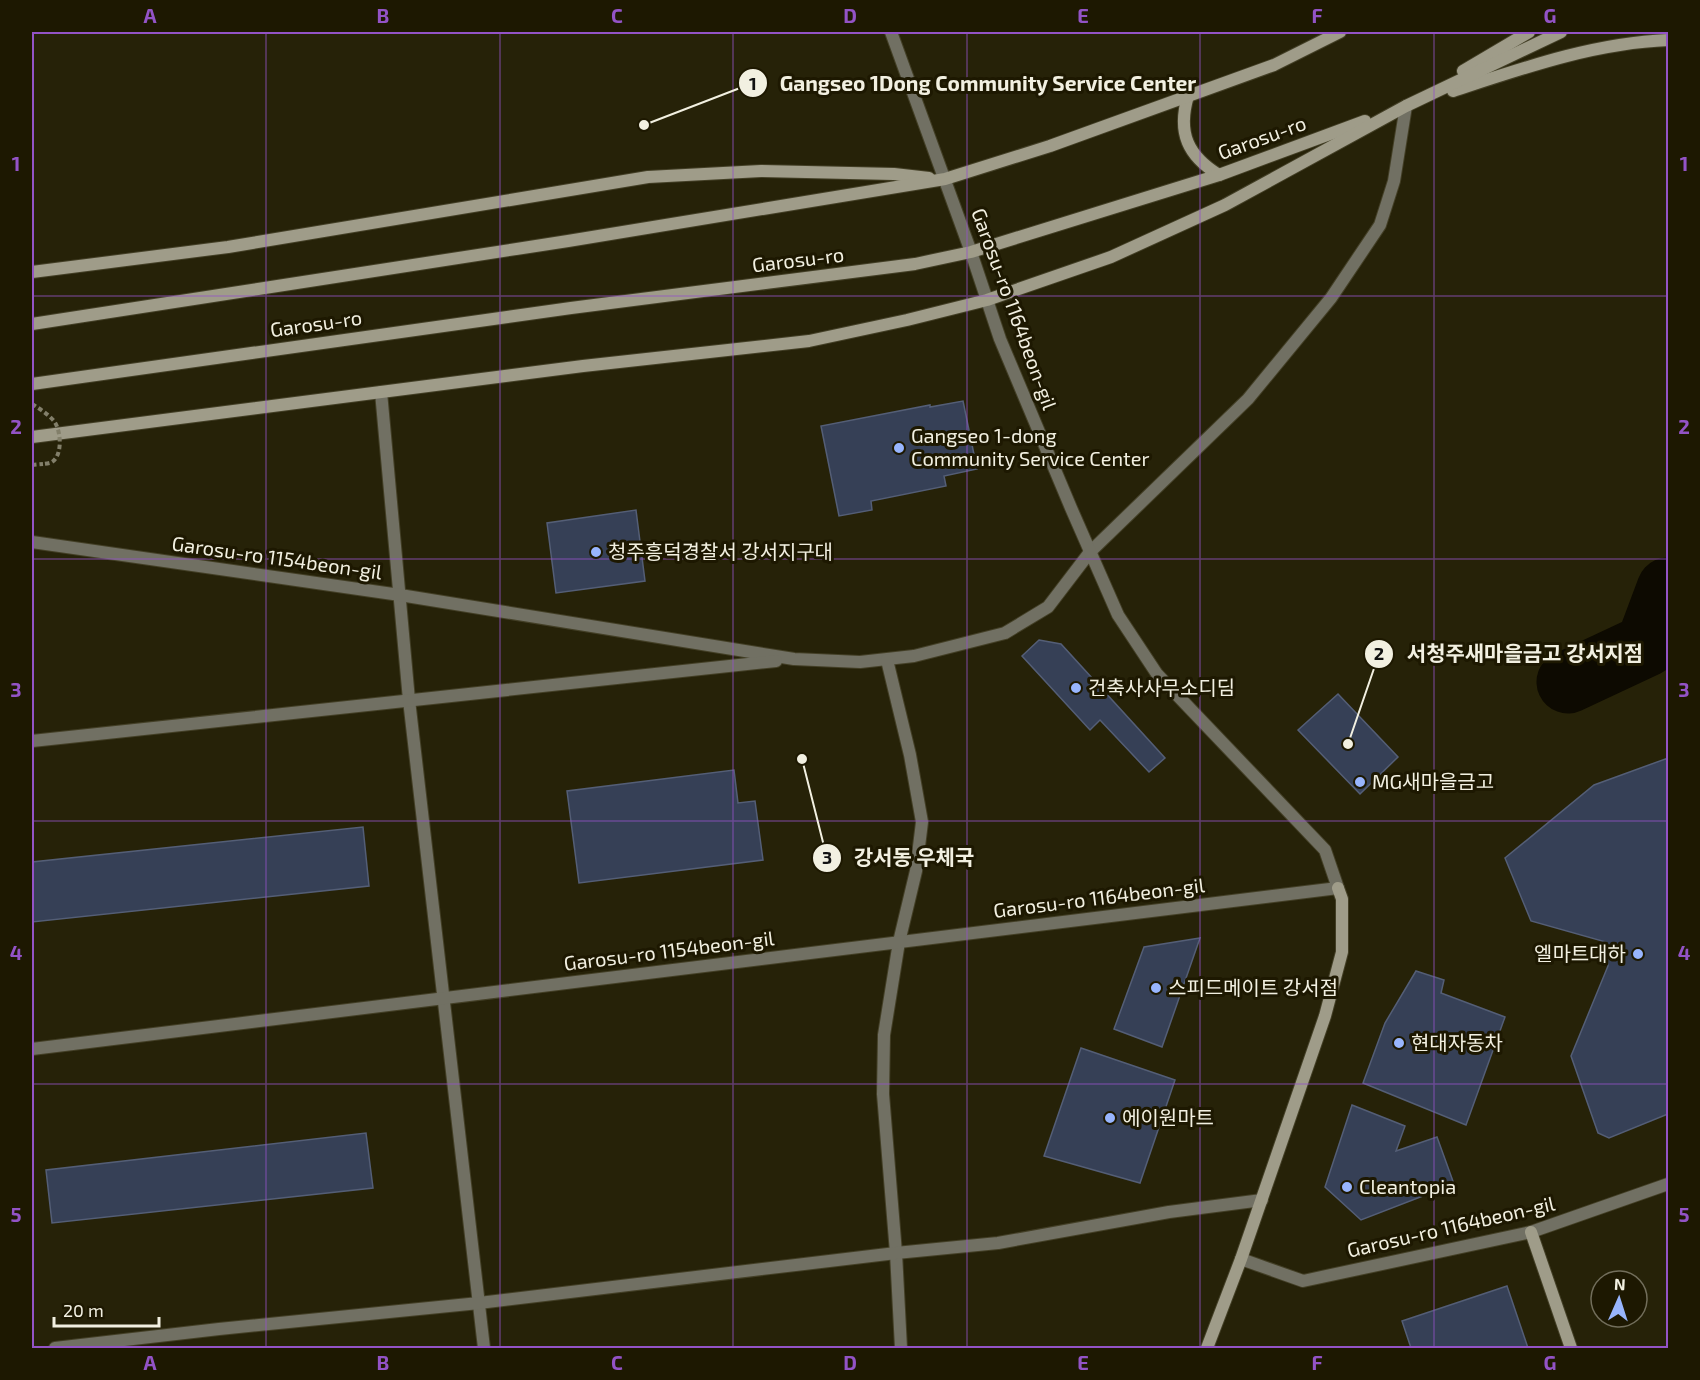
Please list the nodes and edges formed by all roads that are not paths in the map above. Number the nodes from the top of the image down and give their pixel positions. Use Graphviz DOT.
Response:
graph roads {
  1 [pos="891,32"];
  2 [pos="1340,32"];
  3 [pos="1528,32"];
  4 [pos="1561,32"];
  5 [pos="1668,40"];
  6 [pos="1188,96"];
  7 [pos="1406,106"];
  8 [pos="1219,176"];
  9 [pos="945,179"];
  10 [pos="971,252"];
  11 [pos="32,272"];
  12 [pos="987,300"];
  13 [pos="32,324"];
  14 [pos="32,384"];
  15 [pos="381,392"];
  16 [pos="32,437"];
  17 [pos="32,542"];
  18 [pos="1090,552"];
  19 [pos="400,595"];
  20 [pos="794,659"];
  21 [pos="887,660"];
  22 [pos="409,700"];
  23 [pos="32,741"];
  24 [pos="1338,888"];
  25 [pos="900,942"];
  26 [pos="443,998"];
  27 [pos="32,1049"];
  28 [pos="1668,1184"];
  29 [pos="1262,1200"];
  30 [pos="1531,1232"];
  31 [pos="896,1253"];
  32 [pos="1241,1259"];
  33 [pos="479,1303"];
  34 [pos="55,1348"];
  35 [pos="484,1348"];
  36 [pos="901,1348"];
  37 [pos="1207,1348"];
  38 [pos="1571,1348"];
  1 -- 9 [label="street, Garosu-ro 1164beon-gil"];
  2 -- 6 [label="main road"];
  3 -- 7 [label="main road, Garosu-ro"];
  4 -- 7 [label="main road"];
  5 -- 7 [label="main road"];
  6 -- 8 [label="main road"];
  6 -- 9 [label="main road"];
  7 -- 8 [label="main road, Garosu-ro"];
  7 -- 12 [label="main road"];
  7 -- 18 [label="street"];
  8 -- 10 [label="main road, Garosu-ro"];
  9 -- 10 [label="street, Garosu-ro 1164beon-gil"];
  9 -- 11 [label="main road"];
  9 -- 13 [label="main road"];
  10 -- 12 [label="street, Garosu-ro 1164beon-gil"];
  10 -- 14 [label="main road, Garosu-ro"];
  12 -- 15 [label="main road"];
  12 -- 18 [label="street, Garosu-ro 1164beon-gil"];
  15 -- 16 [label="main road"];
  15 -- 19 [label="street, Garosu-ro 1154beon-gil"];
  17 -- 19 [label="street, Garosu-ro 1154beon-gil"];
  18 -- 21 [label="street"];
  18 -- 24 [label="street, Garosu-ro 1164beon-gil"];
  19 -- 20 [label="street, Garosu-ro 1154beon-gil"];
  19 -- 22 [label="street, Garosu-ro 1154beon-gil"];
  20 -- 21 [label="street"];
  20 -- 22 [label="street"];
  21 -- 25 [label="street"];
  22 -- 23 [label="street"];
  22 -- 26 [label="street, Garosu-ro 1154beon-gil"];
  24 -- 25 [label="street, Garosu-ro 1164beon-gil"];
  24 -- 29 [label="main road, Garosu-ro 1164beon-gil"];
  25 -- 26 [label="street, Garosu-ro 1154beon-gil"];
  25 -- 31 [label="street"];
  26 -- 27 [label="street"];
  26 -- 33 [label="street, Garosu-ro 1154beon-gil"];
  28 -- 30 [label="street, Garosu-ro 1164beon-gil"];
  29 -- 31 [label="street"];
  29 -- 32 [label="main road, Garosu-ro 1164beon-gil"];
  30 -- 32 [label="street, Garosu-ro 1164beon-gil"];
  30 -- 38 [label="main road"];
  31 -- 33 [label="street"];
  31 -- 36 [label="street"];
  32 -- 37 [label="main road, Garosu-ro 1164beon-gil"];
  33 -- 34 [label="street"];
  33 -- 35 [label="street, Garosu-ro 1154beon-gil"];
}
